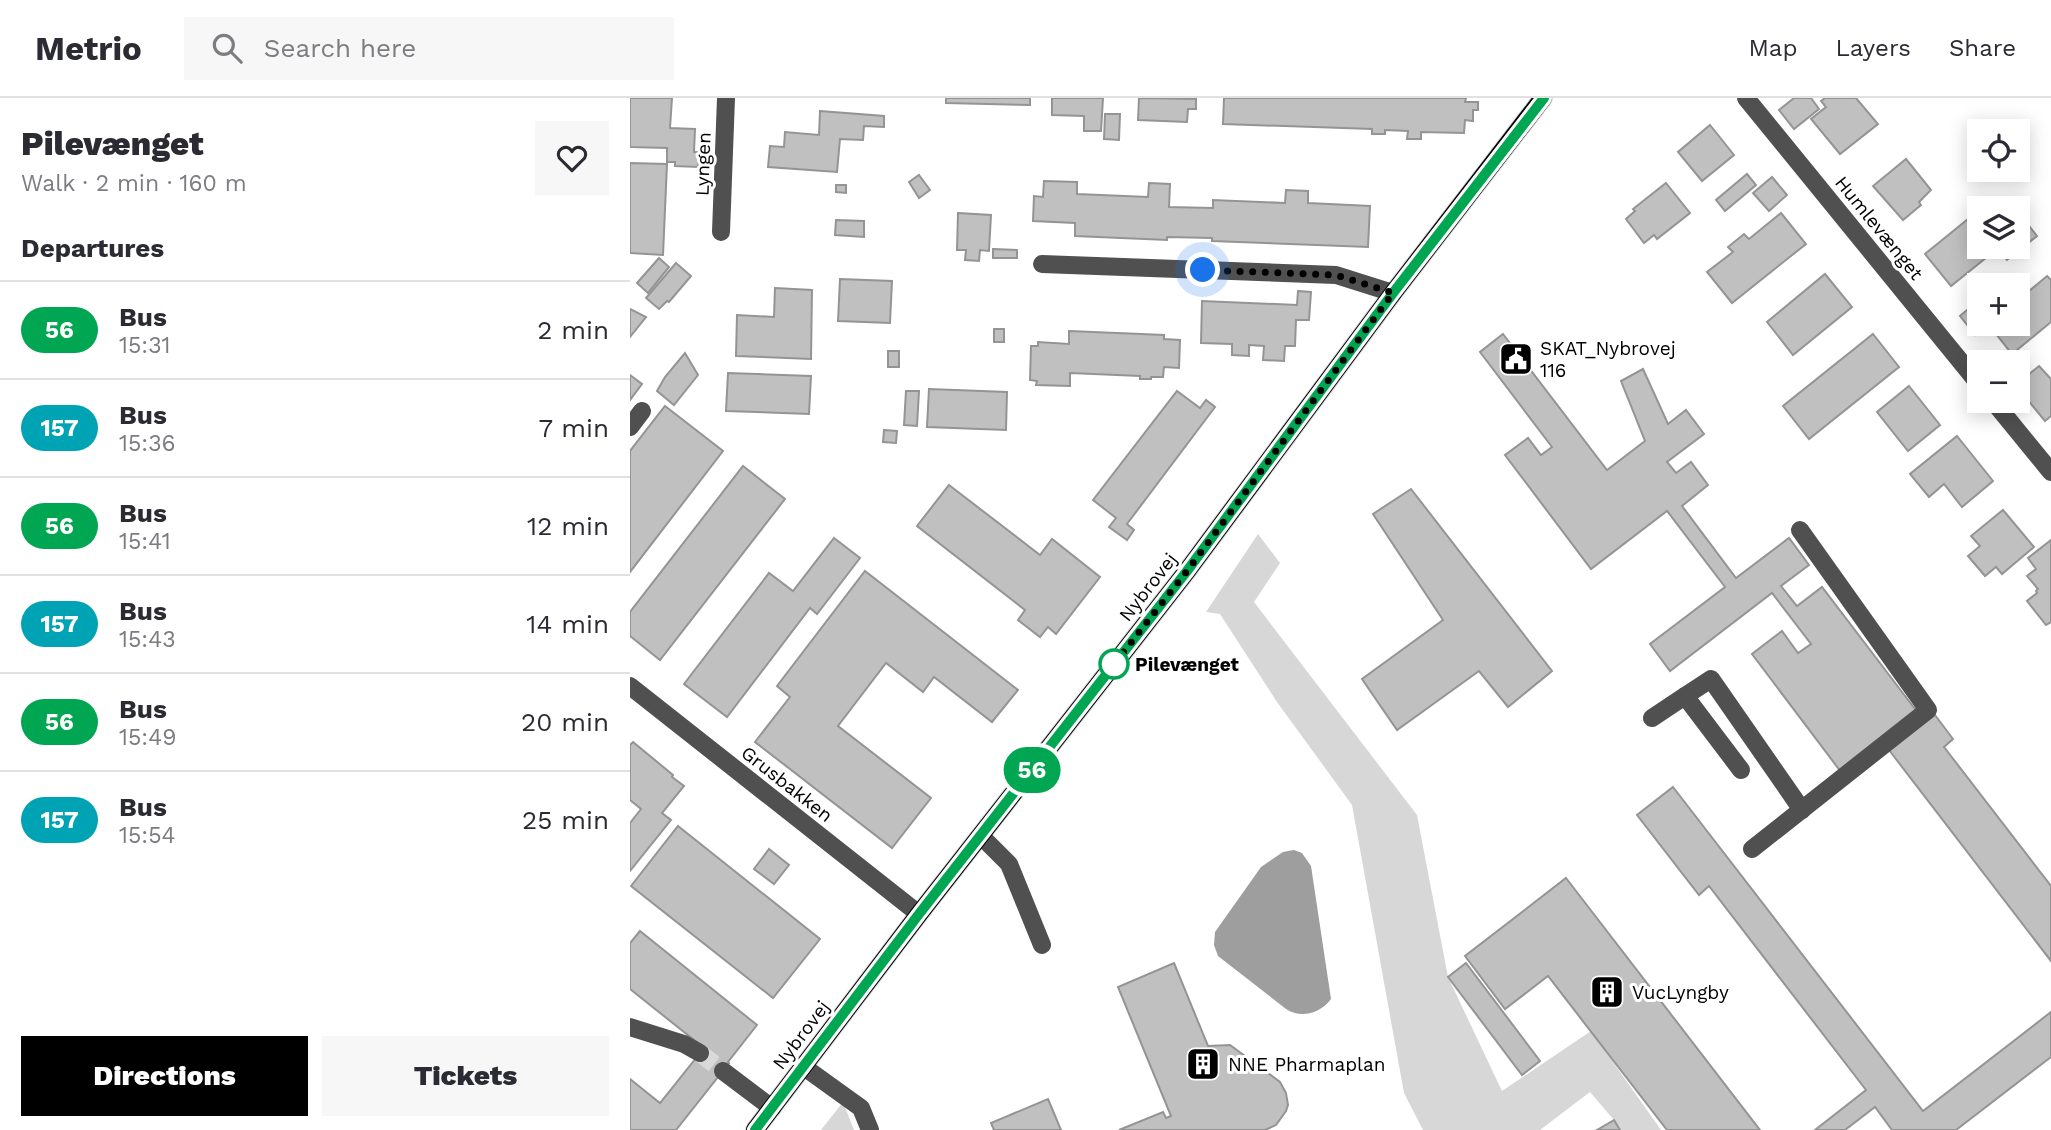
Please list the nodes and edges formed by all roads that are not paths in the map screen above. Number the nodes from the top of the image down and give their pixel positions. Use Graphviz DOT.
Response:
graph roads {
  1 [pos="726,98"];
  2 [pos="1544,98"];
  3 [pos="1746,98"];
  4 [pos="721,232"];
  5 [pos="1042,264"];
  6 [pos="1393,293"];
  7 [pos="1967,369"];
  8 [pos="642,411"];
  9 [pos="2003,413"];
  10 [pos="630,427"];
  11 [pos="2051,472"];
  12 [pos="1800,530"];
  13 [pos="630,686"];
  14 [pos="1685,696"];
  15 [pos="1652,718"];
  16 [pos="1741,770"];
  17 [pos="1802,810"];
  18 [pos="981,836"];
  19 [pos="1752,849"];
  20 [pos="919,914"];
  21 [pos="1042,945"];
  22 [pos="630,1027"];
  23 [pos="700,1054"];
  24 [pos="804,1067"];
  25 [pos="723,1071"];
  26 [pos="772,1108"];
  27 [pos="755,1130"];
  28 [pos="870,1130"];
  1 -- 4 [label="street, Lyngen"];
  2 -- 6 [label="main road, Nybrovej"];
  3 -- 7 [label="street, Humlevænget"];
  5 -- 6 [label="street"];
  6 -- 18 [label="main road, Nybrovej"];
  8 -- 10 [label="street"];
  9 -- 11 [label="street"];
  12 -- 17 [label="street"];
  13 -- 20 [label="street, Grusbakken"];
  14 -- 15 [label="street"];
  14 -- 16 [label="street"];
  14 -- 17 [label="street"];
  17 -- 19 [label="street"];
  18 -- 20 [label="main road, Nybrovej"];
  18 -- 21 [label="street"];
  20 -- 24 [label="main road, Nybrovej"];
  22 -- 23 [label="street"];
  24 -- 26 [label="main road, Nybrovej"];
  24 -- 28 [label="street"];
  25 -- 26 [label="street"];
  26 -- 27 [label="main road, Nybrovej"];
}
